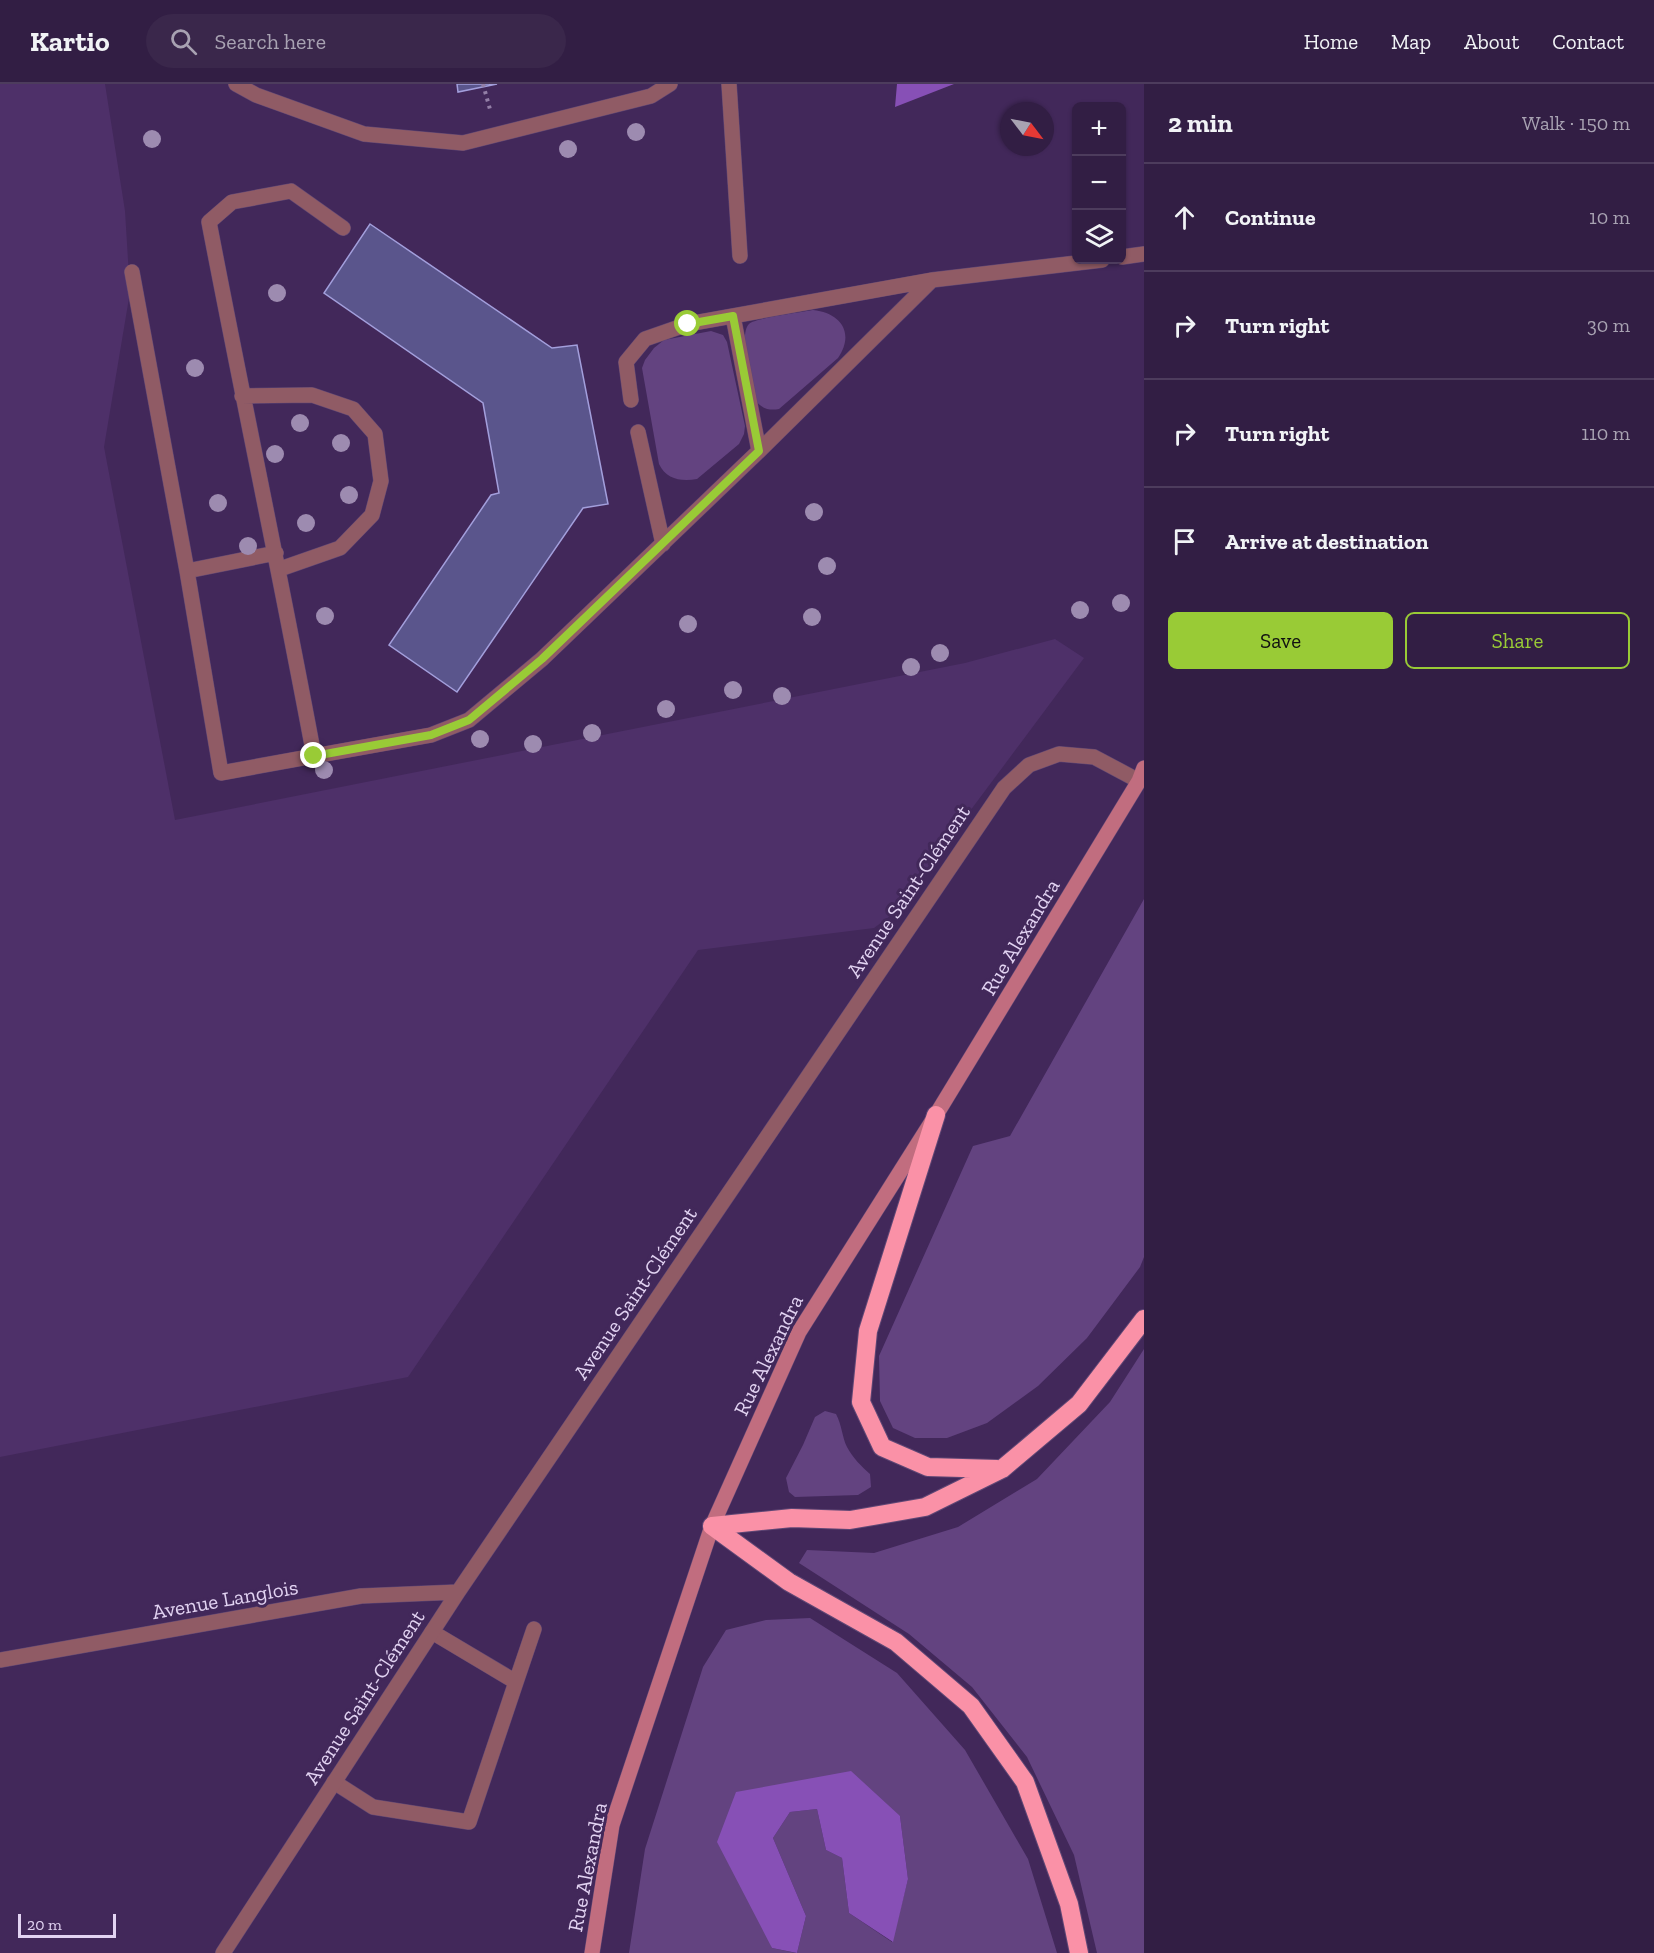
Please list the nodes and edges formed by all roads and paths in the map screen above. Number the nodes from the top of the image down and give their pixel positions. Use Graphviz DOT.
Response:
graph roads {
  1 [pos="236,84"];
  2 [pos="670,84"];
  3 [pos="729,84"];
  4 [pos="344,228"];
  5 [pos="1144,254"];
  6 [pos="740,256"];
  7 [pos="1126,256"];
  8 [pos="1072,264"];
  9 [pos="132,272"];
  10 [pos="932,280"];
  11 [pos="733,316"];
  12 [pos="242,396"];
  13 [pos="631,400"];
  14 [pos="638,432"];
  15 [pos="759,451"];
  16 [pos="663,544"];
  17 [pos="276,553"];
  18 [pos="280,569"];
  19 [pos="186,571"];
  20 [pos="314,756"];
  21 [pos="1142,775"];
  22 [pos="936,1115"];
  23 [pos="1144,1320"];
  24 [pos="1002,1469"];
  25 [pos="712,1526"];
  26 [pos="458,1592"];
  27 [pos="534,1629"];
  28 [pos="432,1632"];
  29 [pos="0,1660"];
  30 [pos="516,1682"];
  31 [pos="334,1782"];
  32 [pos="223,1953"];
  33 [pos="592,1953"];
  34 [pos="1079,1953"];
  1 -- 2 [label="street"];
  3 -- 6 [label="street"];
  4 -- 12 [label="street"];
  5 -- 7 [label="street"];
  8 -- 10 [label="street"];
  9 -- 19 [label="street"];
  10 -- 11 [label="street"];
  10 -- 15 [label="street"];
  11 -- 13 [label="street"];
  11 -- 15 [label="street"];
  12 -- 17 [label="street"];
  12 -- 18 [label="street"];
  14 -- 16 [label="street"];
  15 -- 16 [label="street"];
  16 -- 20 [label="street"];
  17 -- 18 [label="street"];
  17 -- 19 [label="street"];
  18 -- 20 [label="street"];
  19 -- 20 [label="street"];
  21 -- 22 [label="main road, Rue Alexandra"];
  21 -- 26 [label="street, Avenue Saint-Clément"];
  22 -- 24 [label="highway"];
  22 -- 25 [label="main road, Rue Alexandra"];
  23 -- 24 [label="highway"];
  24 -- 25 [label="highway"];
  25 -- 33 [label="main road, Rue Alexandra"];
  25 -- 34 [label="highway"];
  26 -- 28 [label="street, Avenue Saint-Clément"];
  26 -- 29 [label="street, Avenue Langlois"];
  27 -- 30 [label="street"];
  28 -- 30 [label="street"];
  28 -- 31 [label="street, Avenue Saint-Clément"];
  30 -- 31 [label="street"];
  31 -- 32 [label="street, Avenue Saint-Clément"];
}
